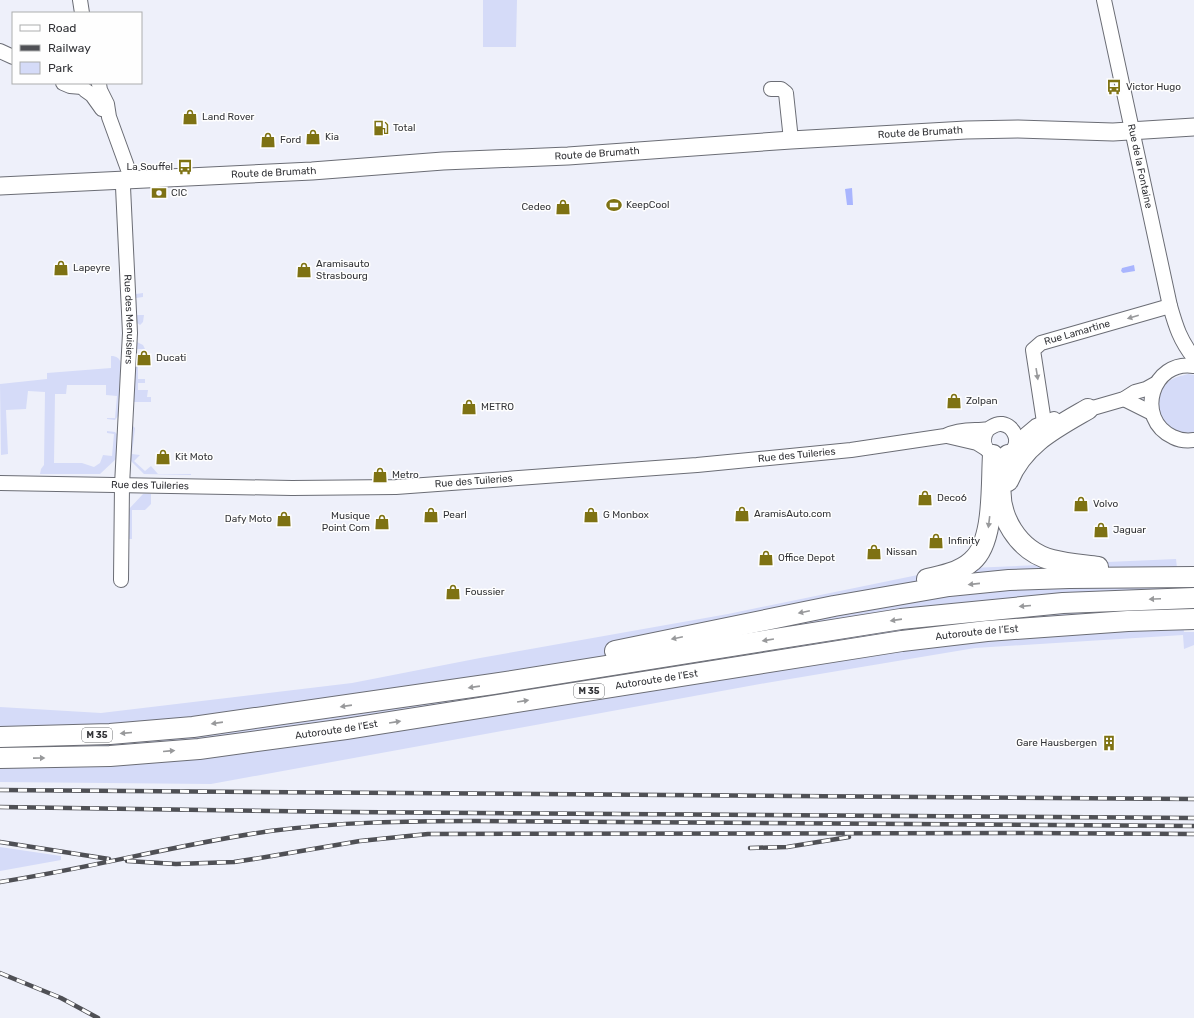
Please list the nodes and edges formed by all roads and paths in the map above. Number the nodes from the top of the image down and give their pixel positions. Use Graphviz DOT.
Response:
graph roads {
  1 [pos="71,0"];
  2 [pos="80,0"];
  3 [pos="1104,0"];
  4 [pos="72,12"];
  5 [pos="82,12"];
  6 [pos="0,51"];
  7 [pos="12,57"];
  8 [pos="65,84"];
  9 [pos="99,84"];
  10 [pos="82,87"];
  11 [pos="771,89"];
  12 [pos="109,117"];
  13 [pos="1194,127"];
  14 [pos="1132,130"];
  15 [pos="791,140"];
  16 [pos="126,179"];
  17 [pos="0,186"];
  18 [pos="1170,306"];
  19 [pos="1177,331"];
  20 [pos="1194,358"];
  21 [pos="1194,366"];
  22 [pos="1168,372"];
  23 [pos="1155,384"];
  24 [pos="1124,399"];
  25 [pos="1088,409"];
  26 [pos="1152,413"];
  27 [pos="1040,424"];
  28 [pos="1009,427"];
  29 [pos="988,429"];
  30 [pos="945,436"];
  31 [pos="1192,441"];
  32 [pos="1000,450"];
  33 [pos="0,483"];
  34 [pos="122,485"];
  35 [pos="1003,509"];
  36 [pos="1194,577"];
  37 [pos="1174,578"];
  38 [pos="121,580"];
  39 [pos="1194,598"];
  40 [pos="834,606"];
  41 [pos="1194,619"];
  42 [pos="582,669"];
  43 [pos="0,736"];
  44 [pos="0,758"];
  1 -- 4 [label="street"];
  2 -- 5 [label="street"];
  3 -- 14 [label="street, Rue de la Fontaine"];
  6 -- 7 [label="street"];
  8 -- 10 [label="street"];
  9 -- 10 [label="street"];
  9 -- 12 [label="street"];
  10 -- 12 [label="street"];
  11 -- 15 [label="street"];
  12 -- 16 [label="street, Rue des Menuisiers"];
  13 -- 14 [label="main road, Route de Brumath"];
  14 -- 15 [label="main road, Route de Brumath"];
  14 -- 18 [label="street, Rue de la Fontaine"];
  15 -- 16 [label="main road, Route de Brumath"];
  16 -- 17 [label="main road, Route de Brumath"];
  16 -- 34 [label="street, Rue des Menuisiers"];
  18 -- 19 [label="street, Rue de la Fontaine"];
  18 -- 27 [label="street, Rue Lamartine, one-way"];
  19 -- 20 [label="street, Rue de la Fontaine"];
  19 -- 22 [label="street, Rue de la Fontaine"];
  21 -- 22 [label="street, Rue de la Fontaine"];
  22 -- 23 [label="street, Rue de la Fontaine"];
  23 -- 24 [label="street, Rue des Tuileries"];
  23 -- 26 [label="street"];
  24 -- 25 [label="street, Rue des Tuileries"];
  24 -- 26 [label="street"];
  25 -- 27 [label="street, Rue des Tuileries"];
  25 -- 35 [label="highway"];
  26 -- 31 [label="street"];
  27 -- 28 [label="street, Rue des Tuileries"];
  27 -- 32 [label="street, Rue des Tuileries"];
  28 -- 29 [label="street, Rue des Tuileries"];
  28 -- 32 [label="street"];
  29 -- 30 [label="street, Rue des Tuileries"];
  29 -- 32 [label="street"];
  30 -- 32 [label="street, Rue des Tuileries"];
  30 -- 34 [label="street, Rue des Tuileries"];
  32 -- 35 [label="highway"];
  32 -- 40 [label="highway, one-way"];
  33 -- 34 [label="street, Rue des Tuileries"];
  34 -- 38 [label="street, Rue des Menuisiers"];
  35 -- 37 [label="highway"];
  36 -- 37 [label="highway"];
  37 -- 40 [label="highway, one-way"];
  39 -- 42 [label="highway, M 35, one-way"];
  40 -- 42 [label="highway, one-way"];
  44 -- 41 [label="highway, Autoroute de l’Est / M 35, one-way"];
  42 -- 43 [label="highway, M 35, one-way"];
}
